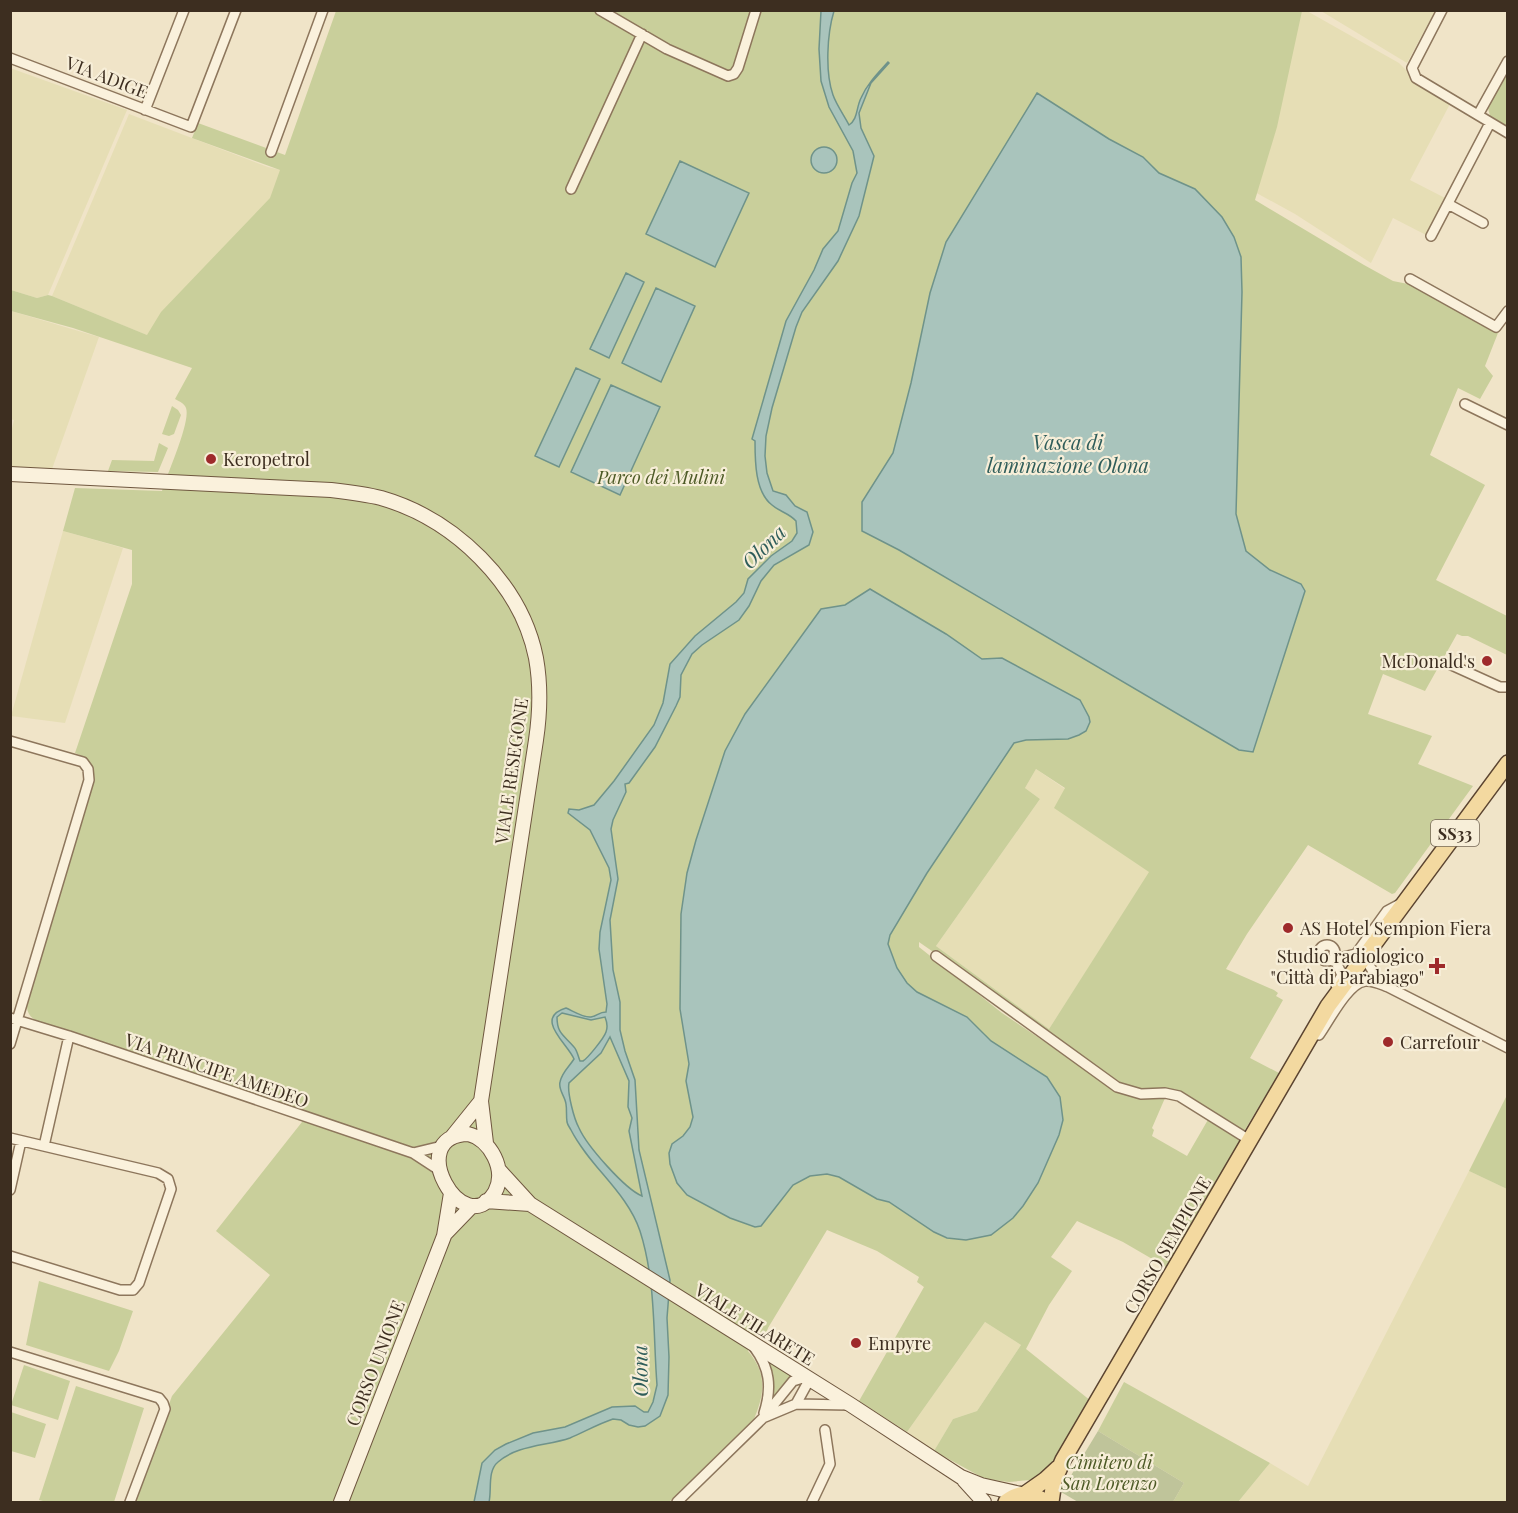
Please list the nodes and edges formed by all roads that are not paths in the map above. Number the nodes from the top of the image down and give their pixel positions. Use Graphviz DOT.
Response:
graph roads {
  1 [pos="184,10"];
  2 [pos="236,10"];
  3 [pos="323,10"];
  4 [pos="600,10"];
  5 [pos="756,10"];
  6 [pos="1442,10"];
  7 [pos="642,34"];
  8 [pos="10,58"];
  9 [pos="1508,61"];
  10 [pos="145,110"];
  11 [pos="1478,115"];
  12 [pos="1490,123"];
  13 [pos="1508,133"];
  14 [pos="272,152"];
  15 [pos="571,189"];
  16 [pos="1448,204"];
  17 [pos="1483,223"];
  18 [pos="1431,236"];
  19 [pos="1410,279"];
  20 [pos="1508,311"];
  21 [pos="1465,404"];
  22 [pos="1508,425"];
  23 [pos="10,474"];
  24 [pos="1447,663"];
  25 [pos="1508,687"];
  26 [pos="10,741"];
  27 [pos="1508,763"];
  28 [pos="1402,903"];
  29 [pos="936,956"];
  30 [pos="1388,987"];
  31 [pos="14,1020"];
  32 [pos="69,1036"];
  33 [pos="10,1044"];
  34 [pos="1304,1048"];
  35 [pos="1508,1048"];
  36 [pos="480,1101"];
  37 [pos="10,1138"];
  38 [pos="21,1141"];
  39 [pos="1251,1141"];
  40 [pos="447,1142"];
  41 [pos="486,1143"];
  42 [pos="44,1146"];
  43 [pos="413,1153"];
  44 [pos="439,1170"];
  45 [pos="499,1170"];
  46 [pos="10,1190"];
  47 [pos="451,1193"];
  48 [pos="486,1201"];
  49 [pos="530,1204"];
  50 [pos="472,1206"];
  51 [pos="444,1236"];
  52 [pos="10,1256"];
  53 [pos="752,1344"];
  54 [pos="10,1352"];
  55 [pos="800,1379"];
  56 [pos="796,1404"];
  57 [pos="851,1405"];
  58 [pos="763,1418"];
  59 [pos="825,1430"];
  60 [pos="1063,1460"];
  61 [pos="961,1477"];
  62 [pos="1023,1494"];
  63 [pos="130,1503"];
  64 [pos="341,1503"];
  65 [pos="677,1503"];
  66 [pos="812,1503"];
  67 [pos="984,1503"];
  68 [pos="1006,1503"];
  69 [pos="1045,1503"];
  70 [pos="1051,1503"];
  1 -- 10 [label="street"];
  2 -- 10 [label="street, VIA ADIGE"];
  3 -- 14 [label="street"];
  4 -- 7 [label="street"];
  5 -- 7 [label="street"];
  6 -- 11 [label="street"];
  7 -- 15 [label="street"];
  8 -- 10 [label="street, VIA ADIGE"];
  9 -- 11 [label="street"];
  11 -- 12 [label="street"];
  12 -- 13 [label="street"];
  12 -- 16 [label="street"];
  16 -- 17 [label="street"];
  16 -- 18 [label="street"];
  19 -- 20 [label="street"];
  21 -- 22 [label="street"];
  23 -- 36 [label="street, VIALE RESEGONE"];
  24 -- 25 [label="street"];
  26 -- 31 [label="street"];
  27 -- 28 [label="main road, CORSO SEMPIONE / SS33"];
  28 -- 30 [label="street"];
  28 -- 34 [label="main road, CORSO SEMPIONE"];
  28 -- 34 [label="street, CORSO SEMPIONE"];
  29 -- 39 [label="street"];
  30 -- 34 [label="street"];
  30 -- 35 [label="street"];
  31 -- 32 [label="street, VIA PRINCIPE AMEDEO"];
  31 -- 33 [label="street"];
  32 -- 42 [label="street"];
  32 -- 43 [label="street, VIA PRINCIPE AMEDEO"];
  34 -- 39 [label="main road, CORSO SEMPIONE"];
  36 -- 40 [label="street"];
  36 -- 41 [label="street, VIALE RESEGONE"];
  37 -- 38 [label="street"];
  38 -- 42 [label="street"];
  38 -- 46 [label="street"];
  39 -- 60 [label="main road, CORSO SEMPIONE"];
  40 -- 41 [label="street"];
  40 -- 43 [label="street"];
  40 -- 44 [label="street"];
  41 -- 45 [label="street"];
  42 -- 52 [label="street"];
  43 -- 44 [label="street, VIA PRINCIPE AMEDEO"];
  44 -- 47 [label="street"];
  45 -- 48 [label="street"];
  45 -- 49 [label="street, VIALE FILARETE"];
  47 -- 50 [label="street"];
  47 -- 51 [label="street, CORSO UNIONE"];
  48 -- 49 [label="street, VIALE FILARETE"];
  48 -- 50 [label="street"];
  49 -- 53 [label="street, VIALE FILARETE"];
  50 -- 51 [label="street, CORSO UNIONE"];
  51 -- 64 [label="street, CORSO UNIONE"];
  53 -- 55 [label="street, VIALE FILARETE"];
  53 -- 58 [label="street"];
  54 -- 63 [label="street"];
  55 -- 56 [label="street"];
  55 -- 57 [label="street, VIALE FILARETE"];
  55 -- 58 [label="street"];
  56 -- 57 [label="street"];
  56 -- 58 [label="street"];
  57 -- 61 [label="street, VIALE FILARETE"];
  58 -- 65 [label="street"];
  59 -- 66 [label="street"];
  60 -- 62 [label="main road, CORSO SEMPIONE"];
  60 -- 70 [label="main road, CORSO SEMPIONE"];
  61 -- 62 [label="street, VIALE FILARETE"];
  61 -- 67 [label="street, VIALE FILARETE"];
  62 -- 68 [label="main road, CORSO SEMPIONE"];
  62 -- 69 [label="main road"];
}
